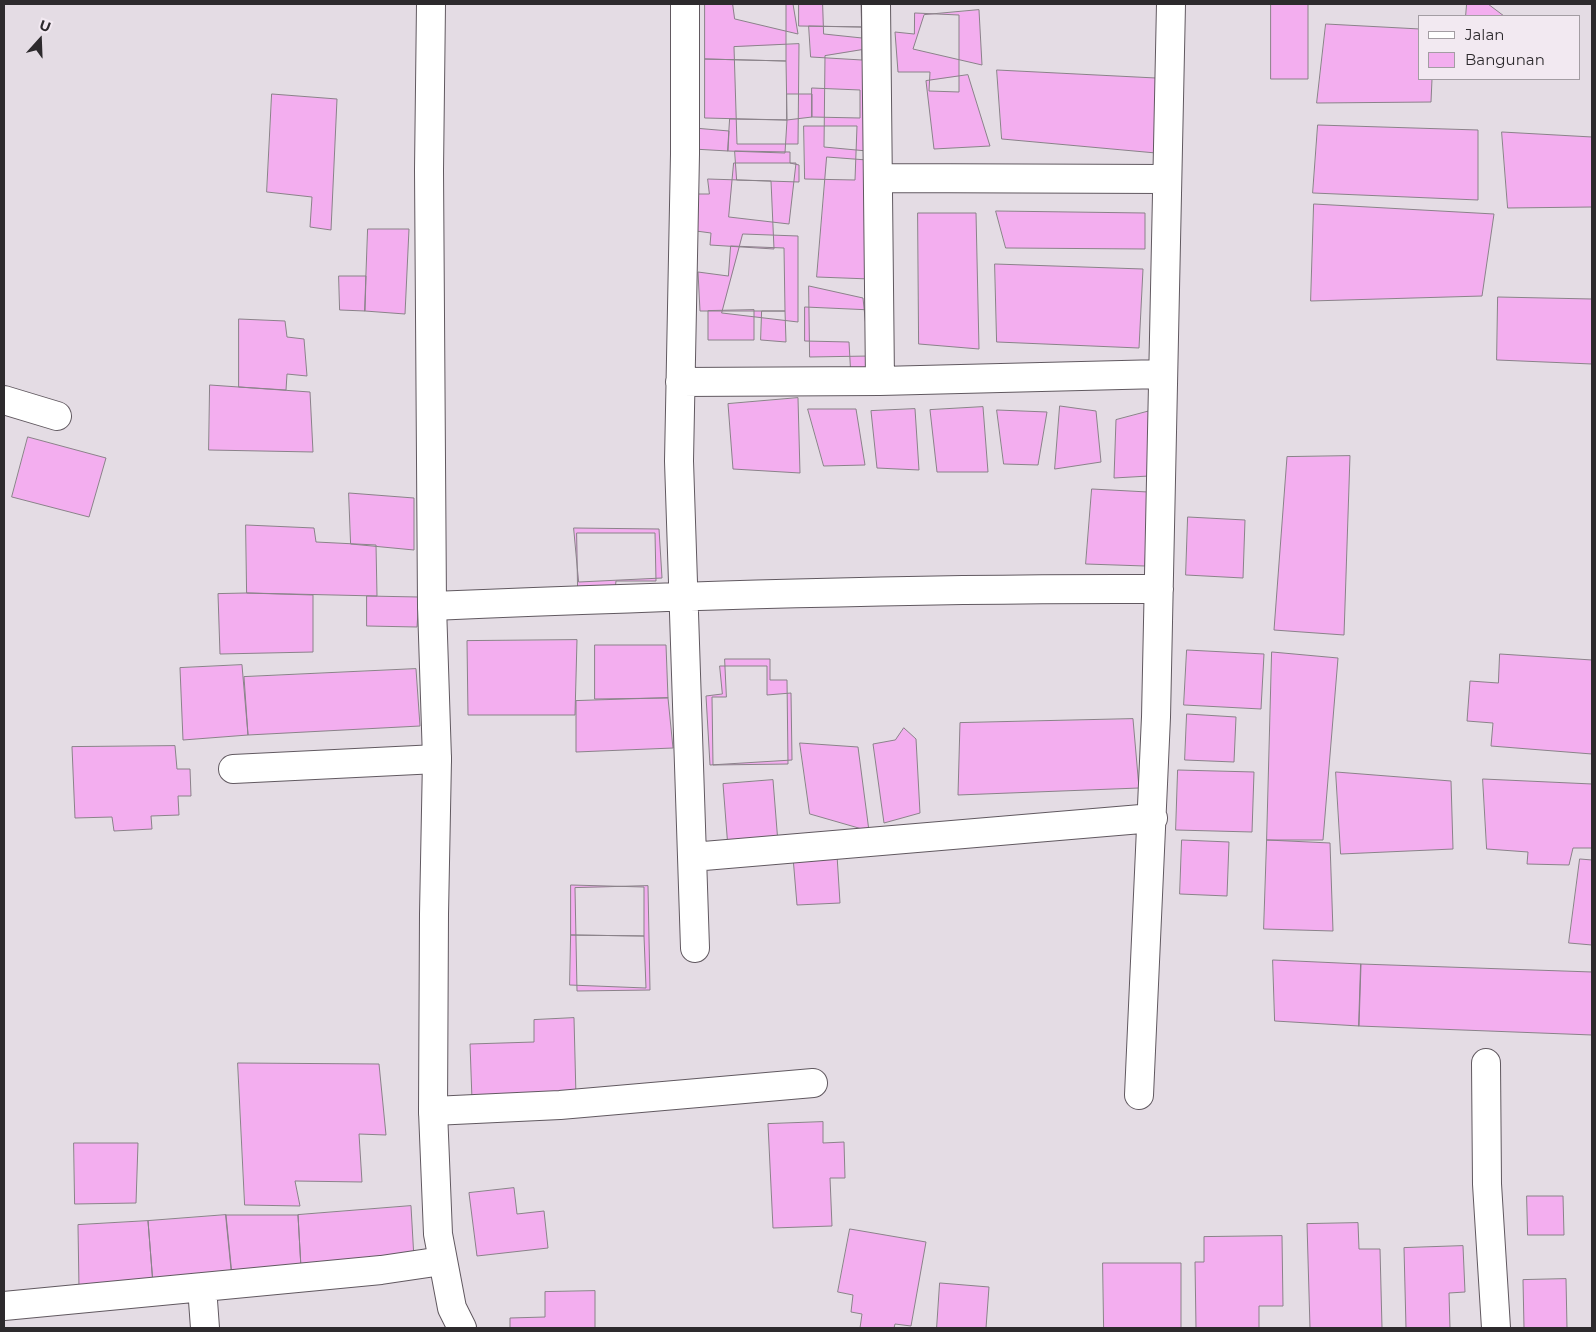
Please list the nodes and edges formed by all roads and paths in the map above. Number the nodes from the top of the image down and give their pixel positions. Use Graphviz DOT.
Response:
graph roads {
  1 [pos="431,4"];
  2 [pos="686,4"];
  3 [pos="876,4"];
  4 [pos="1171,4"];
  5 [pos="878,178"];
  6 [pos="1166,179"];
  7 [pos="1162,374"];
  8 [pos="680,382"];
  9 [pos="880,382"];
  10 [pos="4,400"];
  11 [pos="57,416"];
  12 [pos="1159,589"];
  13 [pos="683,595"];
  14 [pos="432,606"];
  15 [pos="437,759"];
  16 [pos="233,769"];
  17 [pos="1153,818"];
  18 [pos="692,857"];
  19 [pos="695,948"];
  20 [pos="1486,1063"];
  21 [pos="813,1083"];
  22 [pos="1139,1095"];
  23 [pos="433,1112"];
  24 [pos="442,1261"];
  25 [pos="202,1287"];
  26 [pos="4,1306"];
  27 [pos="205,1328"];
  28 [pos="462,1328"];
  29 [pos="1496,1328"];
  1 -- 14 [label="street"];
  2 -- 8 [label="street"];
  3 -- 5 [label="street"];
  4 -- 6 [label="street"];
  5 -- 6 [label="street"];
  5 -- 9 [label="street"];
  6 -- 7 [label="street"];
  7 -- 9 [label="street"];
  7 -- 12 [label="street"];
  8 -- 9 [label="street"];
  8 -- 13 [label="street"];
  10 -- 11 [label="street"];
  12 -- 13 [label="street"];
  12 -- 17 [label="street"];
  13 -- 14 [label="street"];
  13 -- 18 [label="street"];
  14 -- 15 [label="street"];
  15 -- 16 [label="street"];
  15 -- 23 [label="street"];
  17 -- 18 [label="street"];
  17 -- 22 [label="street"];
  18 -- 19 [label="street"];
  20 -- 29 [label="street"];
  21 -- 23 [label="street"];
  23 -- 24 [label="street"];
  24 -- 25 [label="street"];
  24 -- 28 [label="street"];
  25 -- 26 [label="street"];
  25 -- 27 [label="street"];
}
